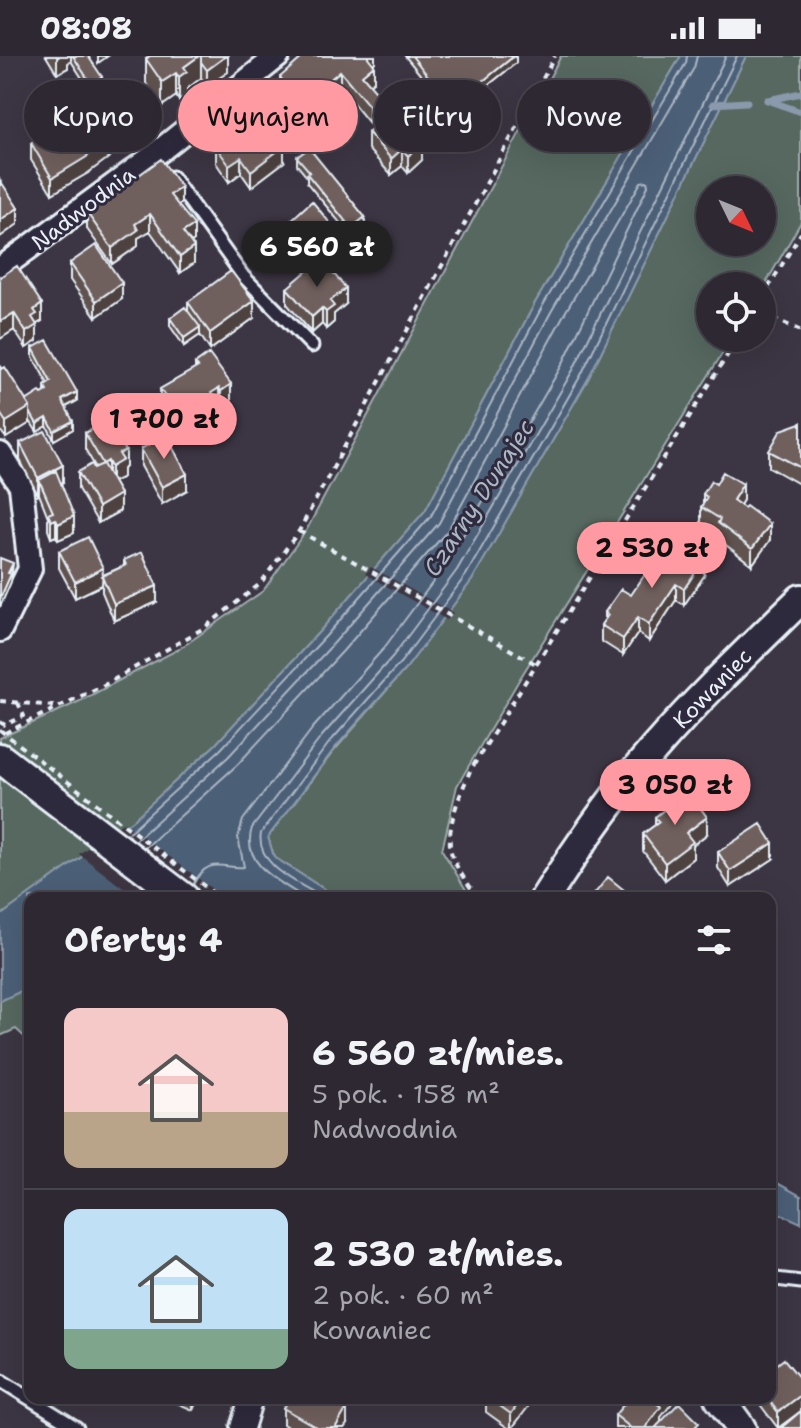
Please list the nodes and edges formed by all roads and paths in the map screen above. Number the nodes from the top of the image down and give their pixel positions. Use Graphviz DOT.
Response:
graph roads {
  1 [pos="278,56"];
  2 [pos="555,56"];
  3 [pos="156,154"];
  4 [pos="801,233"];
  5 [pos="0,269"];
  6 [pos="776,275"];
  7 [pos="776,319"];
  8 [pos="801,331"];
  9 [pos="312,346"];
  10 [pos="729,352"];
  11 [pos="0,454"];
  12 [pos="299,531"];
  13 [pos="801,599"];
  14 [pos="0,630"];
  15 [pos="536,664"];
  16 [pos="0,701"];
  17 [pos="18,703"];
  18 [pos="57,706"];
  19 [pos="0,722"];
  20 [pos="0,732"];
  21 [pos="0,758"];
  22 [pos="176,892"];
  23 [pos="212,892"];
  24 [pos="474,892"];
  25 [pos="549,892"];
  26 [pos="776,1279"];
  27 [pos="801,1282"];
  28 [pos="0,1380"];
  29 [pos="24,1395"];
  30 [pos="38,1404"];
  31 [pos="249,1404"];
  32 [pos="723,1404"];
  33 [pos="77,1428"];
  34 [pos="242,1428"];
  35 [pos="741,1428"];
  1 -- 3 [label="street, Nadwodnia"];
  2 -- 12 [label="path"];
  3 -- 5 [label="street, Nadwodnia"];
  3 -- 9 [label="lane"];
  4 -- 6 [label="path"];
  7 -- 8 [label="path"];
  10 -- 15 [label="path"];
  11 -- 14 [label="street"];
  12 -- 15 [label="path"];
  12 -- 18 [label="path"];
  13 -- 25 [label="street, Kowaniec"];
  15 -- 24 [label="path"];
  16 -- 17 [label="path"];
  17 -- 18 [label="path"];
  17 -- 19 [label="path"];
  18 -- 20 [label="path"];
  20 -- 23 [label="path, bridge"];
  21 -- 22 [label="street"];
  26 -- 27 [label="lane"];
  28 -- 29 [label="lane"];
  30 -- 33 [label="lane"];
  31 -- 34 [label="street"];
  32 -- 35 [label="street"];
}
